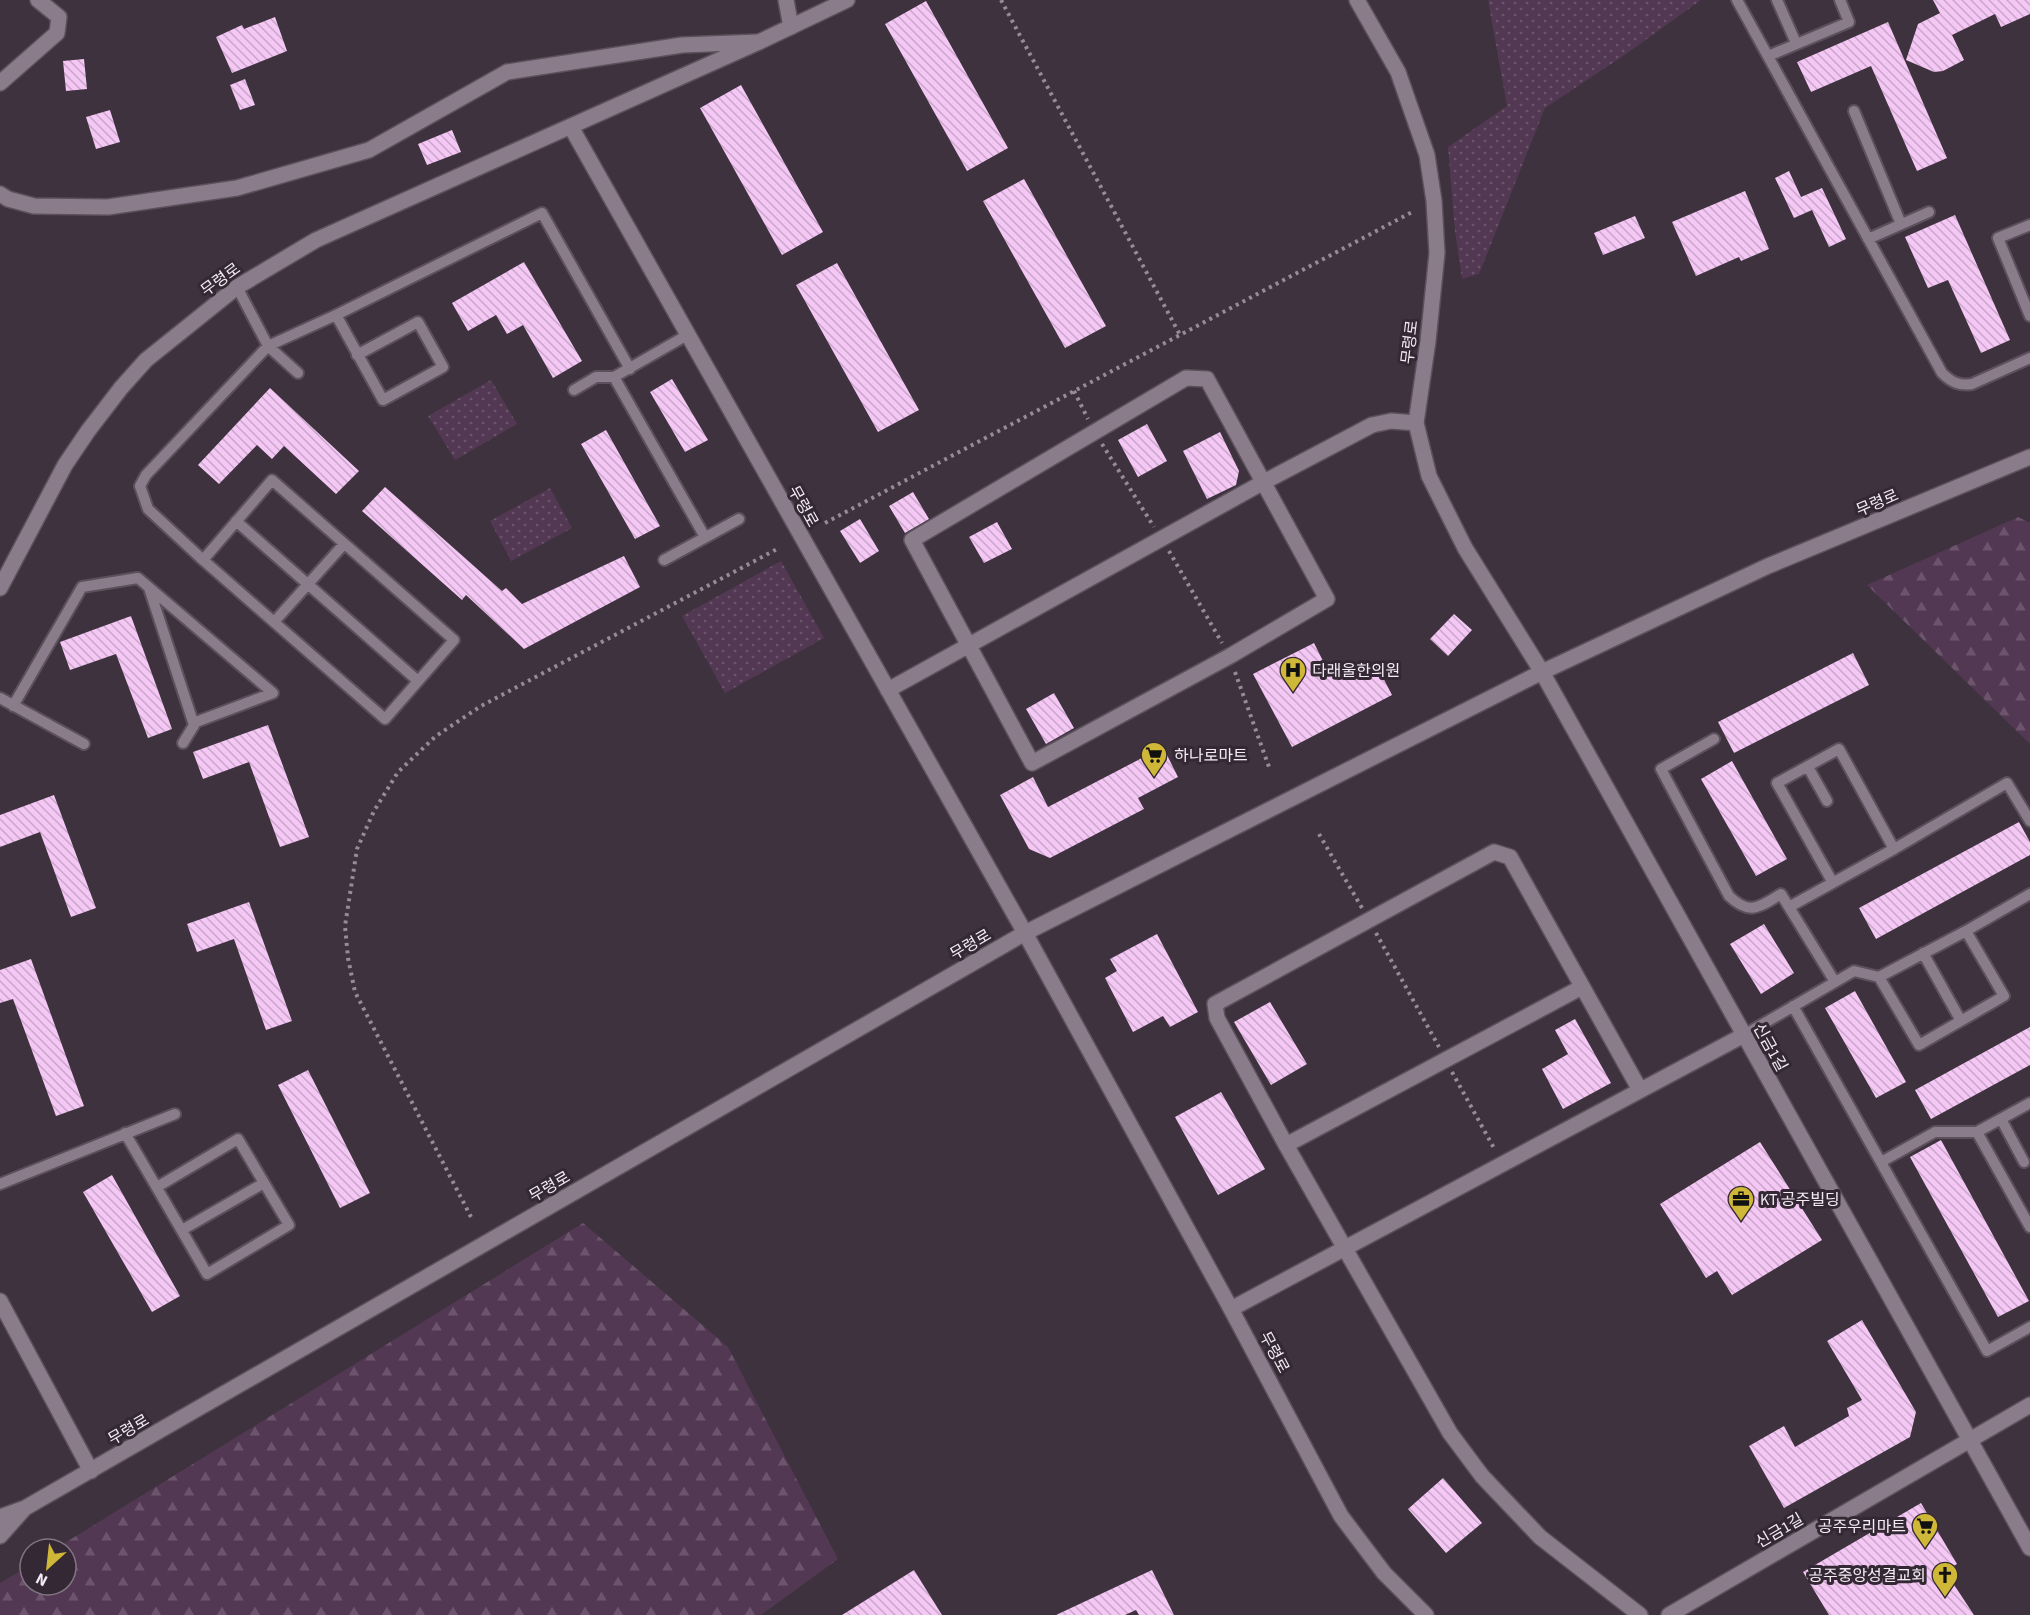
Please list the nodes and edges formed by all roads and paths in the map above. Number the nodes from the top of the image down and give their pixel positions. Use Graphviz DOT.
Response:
graph roads {
  1 [pos="38,0"];
  2 [pos="786,0"];
  3 [pos="847,0"];
  4 [pos="1001,0"];
  5 [pos="1357,0"];
  6 [pos="1737,0"];
  7 [pos="1777,0"];
  8 [pos="1840,0"];
  9 [pos="791,27"];
  10 [pos="759,42"];
  11 [pos="1796,43"];
  12 [pos="1768,56"];
  13 [pos="0,83"];
  14 [pos="1854,111"];
  15 [pos="571,127"];
  16 [pos="0,194"];
  17 [pos="1414,211"];
  18 [pos="1929,212"];
  19 [pos="1901,224"];
  20 [pos="2030,225"];
  21 [pos="1868,239"];
  22 [pos="237,287"];
  23 [pos="336,315"];
  24 [pos="2030,316"];
  25 [pos="689,334"];
  26 [pos="1180,335"];
  27 [pos="268,346"];
  28 [pos="357,355"];
  29 [pos="2030,357"];
  30 [pos="630,369"];
  31 [pos="298,373"];
  32 [pos="614,377"];
  33 [pos="574,390"];
  34 [pos="1074,391"];
  35 [pos="1416,423"];
  36 [pos="1095,433"];
  37 [pos="2030,457"];
  38 [pos="1262,483"];
  39 [pos="739,519"];
  40 [pos="236,521"];
  41 [pos="825,523"];
  42 [pos="705,537"];
  43 [pos="1162,538"];
  44 [pos="344,544"];
  45 [pos="779,548"];
  46 [pos="202,560"];
  47 [pos="664,560"];
  48 [pos="308,584"];
  49 [pos="149,587"];
  50 [pos="0,588"];
  51 [pos="274,622"];
  52 [pos="969,646"];
  53 [pos="1230,656"];
  54 [pos="1542,672"];
  55 [pos="418,681"];
  56 [pos="888,690"];
  57 [pos="0,698"];
  58 [pos="13,706"];
  59 [pos="194,724"];
  60 [pos="1714,739"];
  61 [pos="183,743"];
  62 [pos="84,744"];
  63 [pos="1269,767"];
  64 [pos="1808,767"];
  65 [pos="1827,801"];
  66 [pos="2030,821"];
  67 [pos="1319,834"];
  68 [pos="1894,849"];
  69 [pos="1833,883"];
  70 [pos="2030,894"];
  71 [pos="1789,907"];
  72 [pos="1369,920"];
  73 [pos="1966,931"];
  74 [pos="1025,933"];
  75 [pos="1923,953"];
  76 [pos="1879,977"];
  77 [pos="1835,982"];
  78 [pos="1582,987"];
  79 [pos="1793,1006"];
  80 [pos="1961,1021"];
  81 [pos="1744,1035"];
  82 [pos="1446,1060"];
  83 [pos="1640,1090"];
  84 [pos="2030,1103"];
  85 [pos="175,1114"];
  86 [pos="2001,1119"];
  87 [pos="1977,1132"];
  88 [pos="125,1133"];
  89 [pos="1286,1145"];
  90 [pos="1881,1162"];
  91 [pos="2024,1162"];
  92 [pos="1503,1164"];
  93 [pos="264,1182"];
  94 [pos="0,1184"];
  95 [pos="157,1187"];
  96 [pos="471,1218"];
  97 [pos="2030,1227"];
  98 [pos="182,1230"];
  99 [pos="1344,1248"];
  100 [pos="0,1301"];
  101 [pos="1231,1309"];
  102 [pos="2030,1327"];
  103 [pos="2030,1405"];
  104 [pos="1970,1439"];
  105 [pos="91,1471"];
  106 [pos="26,1508"];
  107 [pos="0,1517"];
  108 [pos="0,1536"];
  109 [pos="2030,1548"];
  110 [pos="1426,1615"];
  111 [pos="1640,1615"];
  112 [pos="1669,1615"];
  1 -- 13 [label="street"];
  2 -- 9 [label="street"];
  3 -- 9 [label="street, 무령로"];
  4 -- 26 [label="path"];
  5 -- 35 [label="street, 무령로"];
  6 -- 12 [label="lane"];
  7 -- 11 [label="lane"];
  8 -- 11 [label="lane"];
  9 -- 10 [label="street, 무령로"];
  10 -- 15 [label="street, 무령로"];
  10 -- 16 [label="street"];
  11 -- 12 [label="lane"];
  12 -- 21 [label="lane"];
  14 -- 19 [label="lane"];
  15 -- 22 [label="street, 무령로"];
  15 -- 25 [label="street, 무령로"];
  17 -- 26 [label="path"];
  18 -- 19 [label="lane"];
  19 -- 21 [label="lane"];
  20 -- 24 [label="lane"];
  21 -- 29 [label="lane"];
  22 -- 27 [label="lane"];
  22 -- 50 [label="street, 무령로"];
  23 -- 27 [label="lane"];
  23 -- 28 [label="lane"];
  23 -- 30 [label="lane"];
  25 -- 30 [label="lane"];
  25 -- 56 [label="street, 무령로"];
  26 -- 34 [label="path"];
  27 -- 31 [label="lane"];
  27 -- 46 [label="lane"];
  28 -- 28 [label="lane"];
  30 -- 32 [label="lane"];
  32 -- 33 [label="lane"];
  32 -- 42 [label="lane"];
  34 -- 36 [label="path"];
  34 -- 41 [label="path"];
  35 -- 38 [label="street"];
  35 -- 54 [label="street, 무령로"];
  36 -- 38 [label="street"];
  36 -- 43 [label="path"];
  36 -- 52 [label="street"];
  37 -- 54 [label="street, 무령로"];
  38 -- 43 [label="street"];
  38 -- 53 [label="street"];
  39 -- 42 [label="lane"];
  40 -- 44 [label="lane"];
  40 -- 46 [label="lane"];
  40 -- 48 [label="lane"];
  42 -- 47 [label="lane"];
  43 -- 52 [label="street"];
  43 -- 53 [label="path"];
  44 -- 48 [label="lane"];
  44 -- 55 [label="lane"];
  45 -- 96 [label="path"];
  46 -- 51 [label="lane"];
  48 -- 51 [label="lane"];
  48 -- 55 [label="lane"];
  49 -- 58 [label="lane"];
  49 -- 59 [label="lane"];
  49 -- 59 [label="lane"];
  51 -- 55 [label="lane"];
  52 -- 53 [label="street"];
  52 -- 56 [label="street"];
  53 -- 63 [label="path"];
  54 -- 74 [label="street, 무령로"];
  54 -- 81 [label="street, 신금1길"];
  56 -- 74 [label="street, 무령로"];
  57 -- 58 [label="lane"];
  58 -- 62 [label="lane"];
  59 -- 61 [label="lane"];
  60 -- 71 [label="lane"];
  64 -- 65 [label="lane"];
  64 -- 68 [label="lane"];
  64 -- 69 [label="lane"];
  66 -- 68 [label="lane"];
  67 -- 72 [label="path"];
  68 -- 69 [label="lane"];
  69 -- 71 [label="lane"];
  70 -- 73 [label="lane"];
  71 -- 77 [label="lane"];
  72 -- 78 [label="street"];
  72 -- 82 [label="path"];
  72 -- 89 [label="street"];
  73 -- 75 [label="lane"];
  73 -- 80 [label="lane"];
  74 -- 101 [label="street, 무령로"];
  74 -- 105 [label="street, 무령로"];
  75 -- 76 [label="lane"];
  75 -- 80 [label="lane"];
  76 -- 77 [label="lane"];
  76 -- 80 [label="lane"];
  77 -- 79 [label="lane"];
  78 -- 82 [label="street"];
  78 -- 83 [label="street"];
  79 -- 81 [label="lane"];
  79 -- 90 [label="lane"];
  81 -- 83 [label="street"];
  81 -- 104 [label="street, 신금1길"];
  82 -- 89 [label="street"];
  82 -- 92 [label="path"];
  83 -- 92 [label="street"];
  84 -- 86 [label="lane"];
  85 -- 88 [label="lane"];
  86 -- 87 [label="lane"];
  86 -- 91 [label="lane"];
  87 -- 90 [label="lane"];
  87 -- 97 [label="lane"];
  88 -- 94 [label="lane"];
  88 -- 95 [label="lane"];
  89 -- 99 [label="street"];
  90 -- 102 [label="lane"];
  92 -- 99 [label="street"];
  93 -- 95 [label="lane"];
  93 -- 98 [label="lane"];
  93 -- 98 [label="lane"];
  95 -- 98 [label="lane"];
  99 -- 101 [label="street"];
  99 -- 111 [label="street"];
  100 -- 105 [label="street"];
  101 -- 110 [label="street, 무령로"];
  103 -- 104 [label="street"];
  104 -- 109 [label="street, 신금1길"];
  104 -- 112 [label="street, 신금1길"];
  105 -- 106 [label="street, 무령로"];
  106 -- 107 [label="street, 무령로"];
  106 -- 108 [label="street, 무령로"];
}
